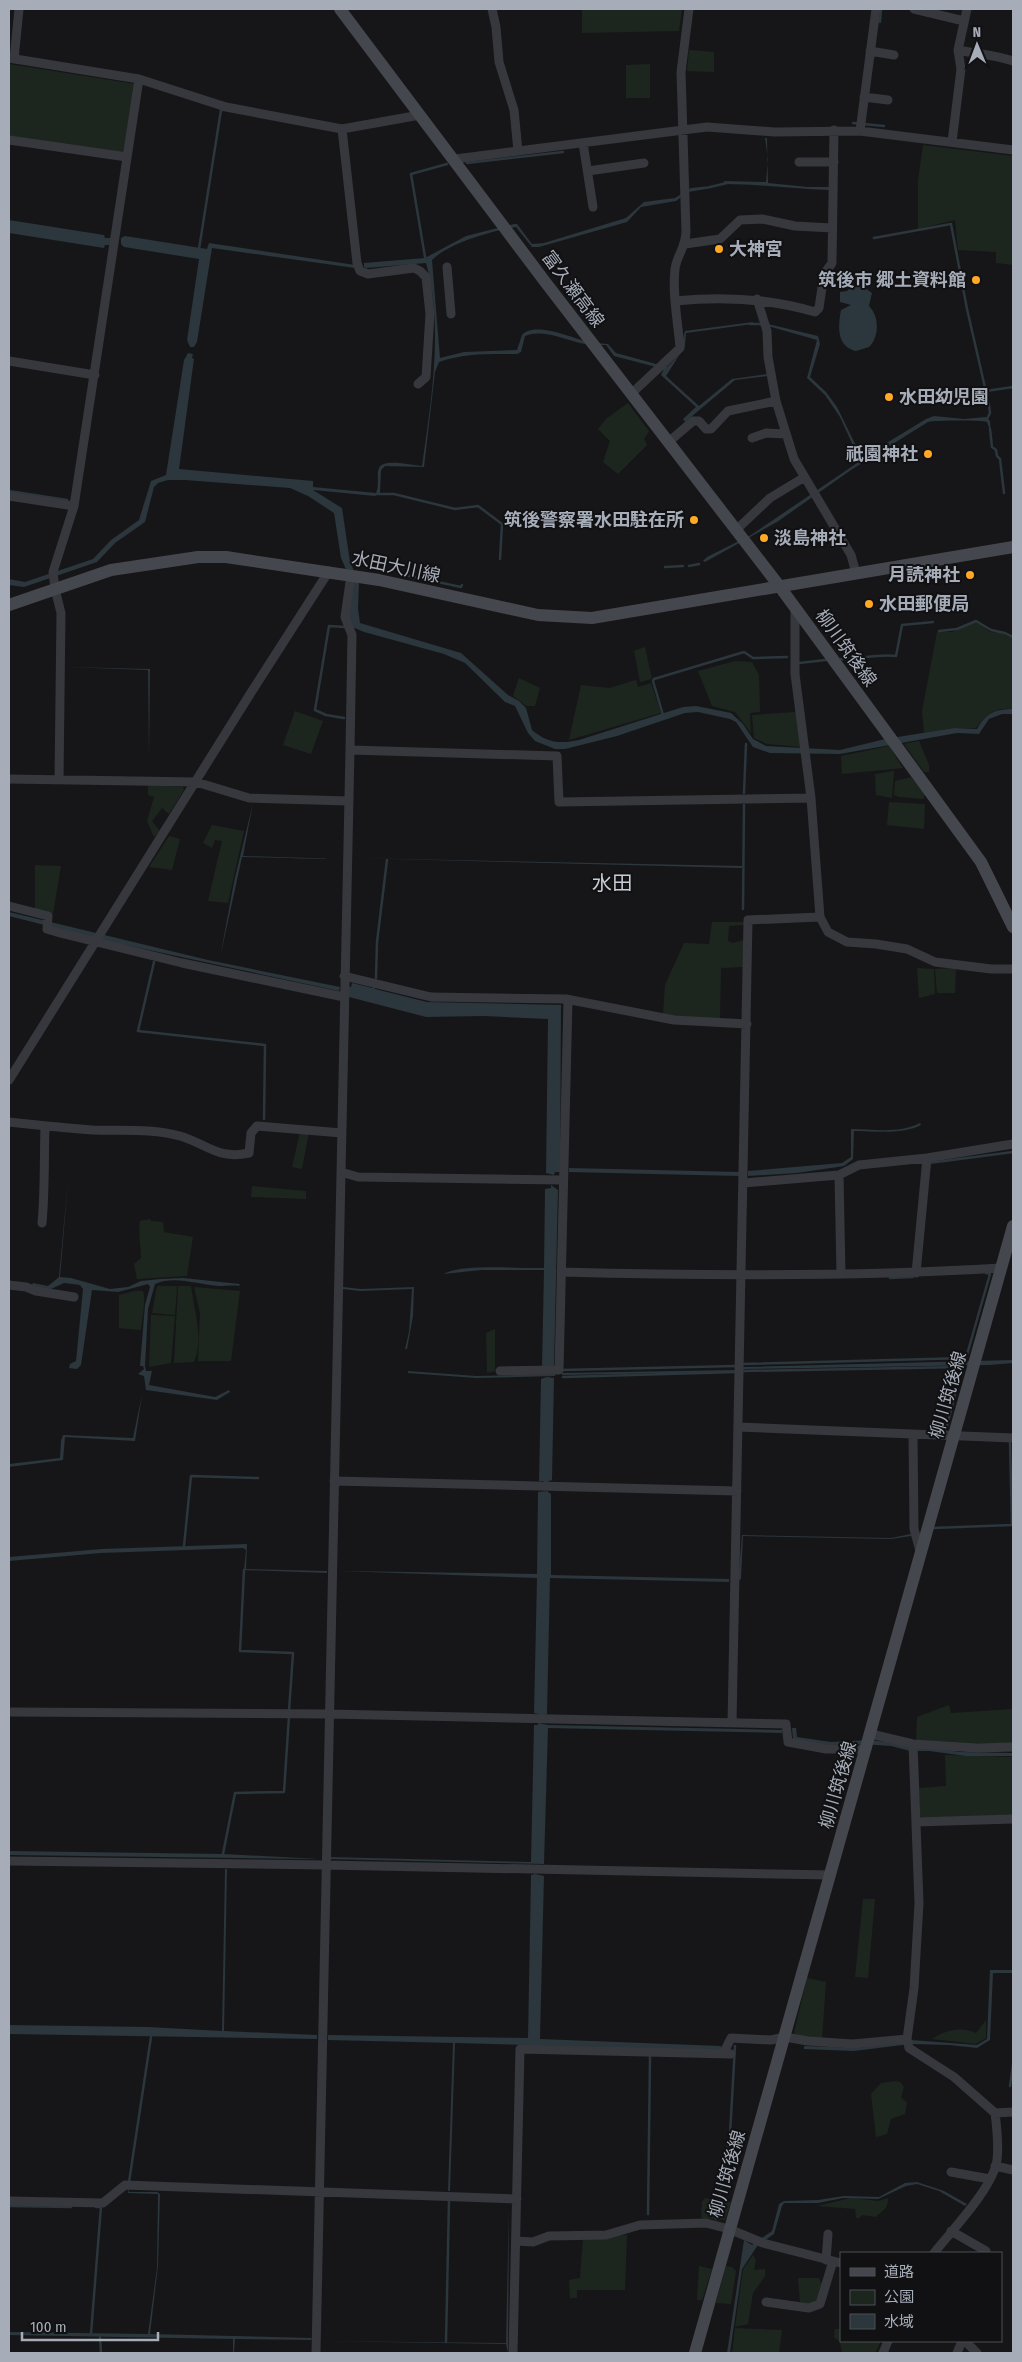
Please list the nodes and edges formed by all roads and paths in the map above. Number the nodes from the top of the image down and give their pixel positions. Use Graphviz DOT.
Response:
graph roads {
  1 [pos="20,9"];
  2 [pos="340,9"];
  3 [pos="492,9"];
  4 [pos="689,9"];
  5 [pos="876,9"];
  6 [pos="914,9"];
  7 [pos="967,9"];
  8 [pos="964,22"];
  9 [pos="958,50"];
  10 [pos="870,51"];
  11 [pos="894,55"];
  12 [pos="11,59"];
  13 [pos="1013,61"];
  14 [pos="139,79"];
  15 [pos="864,97"];
  16 [pos="888,100"];
  17 [pos="420,115"];
  18 [pos="342,129"];
  19 [pos="682,130"];
  20 [pos="834,130"];
  21 [pos="860,131"];
  22 [pos="9,140"];
  23 [pos="952,142"];
  24 [pos="583,143"];
  25 [pos="1013,150"];
  26 [pos="518,151"];
  27 [pos="127,158"];
  28 [pos="455,159"];
  29 [pos="799,162"];
  30 [pos="834,162"];
  31 [pos="644,163"];
  32 [pos="588,171"];
  33 [pos="593,207"];
  34 [pos="832,228"];
  35 [pos="685,244"];
  36 [pos="447,267"];
  37 [pos="757,299"];
  38 [pos="675,301"];
  39 [pos="451,314"];
  40 [pos="9,361"];
  41 [pos="95,375"];
  42 [pos="418,384"];
  43 [pos="630,394"];
  44 [pos="776,401"];
  45 [pos="786,434"];
  46 [pos="752,438"];
  47 [pos="672,439"];
  48 [pos="803,478"];
  49 [pos="9,496"];
  50 [pos="74,506"];
  51 [pos="735,530"];
  52 [pos="1013,547"];
  53 [pos="329,572"];
  54 [pos="856,573"];
  55 [pos="54,580"];
  56 [pos="350,582"];
  57 [pos="780,587"];
  58 [pos="9,605"];
  59 [pos="795,608"];
  60 [pos="350,750"];
  61 [pos="9,779"];
  62 [pos="59,780"];
  63 [pos="196,782"];
  64 [pos="811,798"];
  65 [pos="348,801"];
  66 [pos="9,906"];
  67 [pos="820,917"];
  68 [pos="1013,927"];
  69 [pos="95,942"];
  70 [pos="1013,969"];
  71 [pos="344,976"];
  72 [pos="344,997"];
  73 [pos="568,1000"];
  74 [pos="747,1024"];
  75 [pos="9,1080"];
  76 [pos="9,1122"];
  77 [pos="45,1126"];
  78 [pos="342,1133"];
  79 [pos="1013,1144"];
  80 [pos="927,1158"];
  81 [pos="340,1172"];
  82 [pos="839,1175"];
  83 [pos="562,1180"];
  84 [pos="744,1183"];
  85 [pos="42,1223"];
  86 [pos="1013,1226"];
  87 [pos="1001,1268"];
  88 [pos="561,1272"];
  89 [pos="916,1273"];
  90 [pos="841,1274"];
  91 [pos="742,1276"];
  92 [pos="9,1285"];
  93 [pos="74,1297"];
  94 [pos="500,1371"];
  95 [pos="738,1427"];
  96 [pos="913,1434"];
  97 [pos="954,1436"];
  98 [pos="1013,1438"];
  99 [pos="334,1481"];
  100 [pos="737,1491"];
  101 [pos="921,1554"];
  102 [pos="9,1712"];
  103 [pos="330,1714"];
  104 [pos="732,1723"];
  105 [pos="871,1734"];
  106 [pos="913,1744"];
  107 [pos="1013,1747"];
  108 [pos="867,1749"];
  109 [pos="1013,1819"];
  110 [pos="916,1822"];
  111 [pos="9,1861"];
  112 [pos="326,1865"];
  113 [pos="831,1875"];
  114 [pos="785,2037"];
  115 [pos="907,2039"];
  116 [pos="1013,2112"];
  117 [pos="995,2113"];
  118 [pos="995,2166"];
  119 [pos="1013,2170"];
  120 [pos="952,2172"];
  121 [pos="990,2180"];
  122 [pos="320,2192"];
  123 [pos="517,2199"];
  124 [pos="9,2201"];
  125 [pos="730,2229"];
  126 [pos="951,2231"];
  127 [pos="828,2234"];
  128 [pos="516,2241"];
  129 [pos="986,2251"];
  130 [pos="935,2252"];
  131 [pos="833,2262"];
  132 [pos="766,2302"];
  133 [pos="964,2342"];
  134 [pos="316,2353"];
  135 [pos="513,2353"];
  136 [pos="695,2353"];
  137 [pos="977,2353"];
  1 -- 12 [label="street"];
  2 -- 17 [label="main road, 富久瀬高線"];
  3 -- 26 [label="street"];
  4 -- 19 [label="street"];
  5 -- 10 [label="street"];
  6 -- 8 [label="street"];
  7 -- 8 [label="street"];
  8 -- 9 [label="street"];
  9 -- 13 [label="street"];
  9 -- 23 [label="street"];
  10 -- 11 [label="street"];
  10 -- 15 [label="street"];
  12 -- 14 [label="street"];
  14 -- 18 [label="street"];
  14 -- 27 [label="street"];
  15 -- 16 [label="street"];
  15 -- 21 [label="street"];
  17 -- 18 [label="street"];
  17 -- 28 [label="main road, 富久瀬高線"];
  18 -- 42 [label="street"];
  19 -- 20 [label="street"];
  19 -- 24 [label="street"];
  19 -- 35 [label="street"];
  20 -- 21 [label="street"];
  20 -- 30 [label="street"];
  21 -- 23 [label="street"];
  22 -- 27 [label="street"];
  23 -- 25 [label="street"];
  24 -- 26 [label="street"];
  24 -- 32 [label="street"];
  26 -- 28 [label="street"];
  27 -- 41 [label="street"];
  28 -- 43 [label="main road, 富久瀬高線"];
  29 -- 30 [label="street"];
  30 -- 34 [label="street"];
  31 -- 32 [label="street"];
  32 -- 33 [label="street"];
  34 -- 35 [label="street"];
  34 -- 37 [label="street"];
  35 -- 38 [label="street"];
  36 -- 39 [label="street"];
  37 -- 38 [label="street"];
  37 -- 44 [label="street"];
  38 -- 43 [label="street"];
  40 -- 41 [label="street"];
  41 -- 50 [label="street"];
  43 -- 51 [label="main road, 富久瀬高線"];
  44 -- 45 [label="street"];
  44 -- 47 [label="street"];
  45 -- 46 [label="street"];
  45 -- 48 [label="street"];
  48 -- 51 [label="street"];
  48 -- 54 [label="street"];
  49 -- 50 [label="street"];
  50 -- 55 [label="street"];
  51 -- 57 [label="main road, 富久瀬高線"];
  52 -- 54 [label="main road"];
  53 -- 55 [label="main road, 水田大川線"];
  53 -- 57 [label="main road, 水田大川線"];
  53 -- 63 [label="street"];
  54 -- 57 [label="main road"];
  55 -- 58 [label="main road, 水田大川線"];
  55 -- 62 [label="street"];
  56 -- 60 [label="street"];
  57 -- 59 [label="main road, 柳川筑後線"];
  59 -- 64 [label="street"];
  59 -- 68 [label="main road, 柳川筑後線"];
  60 -- 64 [label="street"];
  60 -- 65 [label="street"];
  61 -- 62 [label="street"];
  62 -- 63 [label="street"];
  63 -- 65 [label="street"];
  63 -- 69 [label="street"];
  64 -- 67 [label="street"];
  65 -- 71 [label="street"];
  66 -- 69 [label="street"];
  67 -- 70 [label="street"];
  67 -- 74 [label="street"];
  69 -- 72 [label="street"];
  69 -- 75 [label="street"];
  71 -- 72 [label="street"];
  71 -- 73 [label="street"];
  72 -- 78 [label="street"];
  73 -- 74 [label="street"];
  73 -- 83 [label="street"];
  74 -- 84 [label="street"];
  76 -- 77 [label="street"];
  77 -- 78 [label="street"];
  77 -- 85 [label="street"];
  78 -- 81 [label="street"];
  79 -- 80 [label="street"];
  80 -- 82 [label="street"];
  80 -- 89 [label="street"];
  81 -- 83 [label="street"];
  81 -- 99 [label="street"];
  82 -- 84 [label="street"];
  82 -- 90 [label="street"];
  83 -- 88 [label="street"];
  84 -- 91 [label="street"];
  86 -- 87 [label="main road, 柳川筑後線"];
  87 -- 89 [label="street"];
  87 -- 97 [label="main road, 柳川筑後線"];
  88 -- 91 [label="street"];
  88 -- 94 [label="street"];
  89 -- 90 [label="street"];
  90 -- 91 [label="street"];
  91 -- 95 [label="street"];
  92 -- 93 [label="street"];
  95 -- 96 [label="street"];
  95 -- 100 [label="street"];
  96 -- 97 [label="street"];
  96 -- 101 [label="street"];
  97 -- 98 [label="street"];
  97 -- 101 [label="main road, 柳川筑後線"];
  99 -- 100 [label="street"];
  99 -- 103 [label="street"];
  100 -- 104 [label="street"];
  101 -- 105 [label="main road, 柳川筑後線"];
  102 -- 103 [label="street"];
  103 -- 104 [label="street"];
  103 -- 112 [label="street"];
  104 -- 108 [label="street"];
  105 -- 106 [label="street"];
  105 -- 108 [label="main road, 柳川筑後線"];
  106 -- 107 [label="street"];
  106 -- 110 [label="street"];
  108 -- 113 [label="main road, 柳川筑後線"];
  109 -- 110 [label="street"];
  110 -- 115 [label="street"];
  111 -- 112 [label="street"];
  112 -- 113 [label="street"];
  112 -- 122 [label="street"];
  113 -- 114 [label="main road, 柳川筑後線"];
  114 -- 115 [label="street"];
  114 -- 123 [label="street"];
  114 -- 125 [label="main road, 柳川筑後線"];
  115 -- 117 [label="street"];
  116 -- 117 [label="street"];
  117 -- 118 [label="street"];
  118 -- 119 [label="street"];
  118 -- 121 [label="street"];
  120 -- 121 [label="street"];
  121 -- 126 [label="street"];
  122 -- 123 [label="street"];
  122 -- 124 [label="street"];
  122 -- 134 [label="street"];
  123 -- 128 [label="street"];
  125 -- 128 [label="street"];
  125 -- 131 [label="street"];
  125 -- 136 [label="main road, 柳川筑後線"];
  126 -- 129 [label="street"];
  126 -- 130 [label="street"];
  127 -- 131 [label="street"];
  128 -- 135 [label="street"];
  131 -- 132 [label="street"];
  133 -- 137 [label="street"];
}
